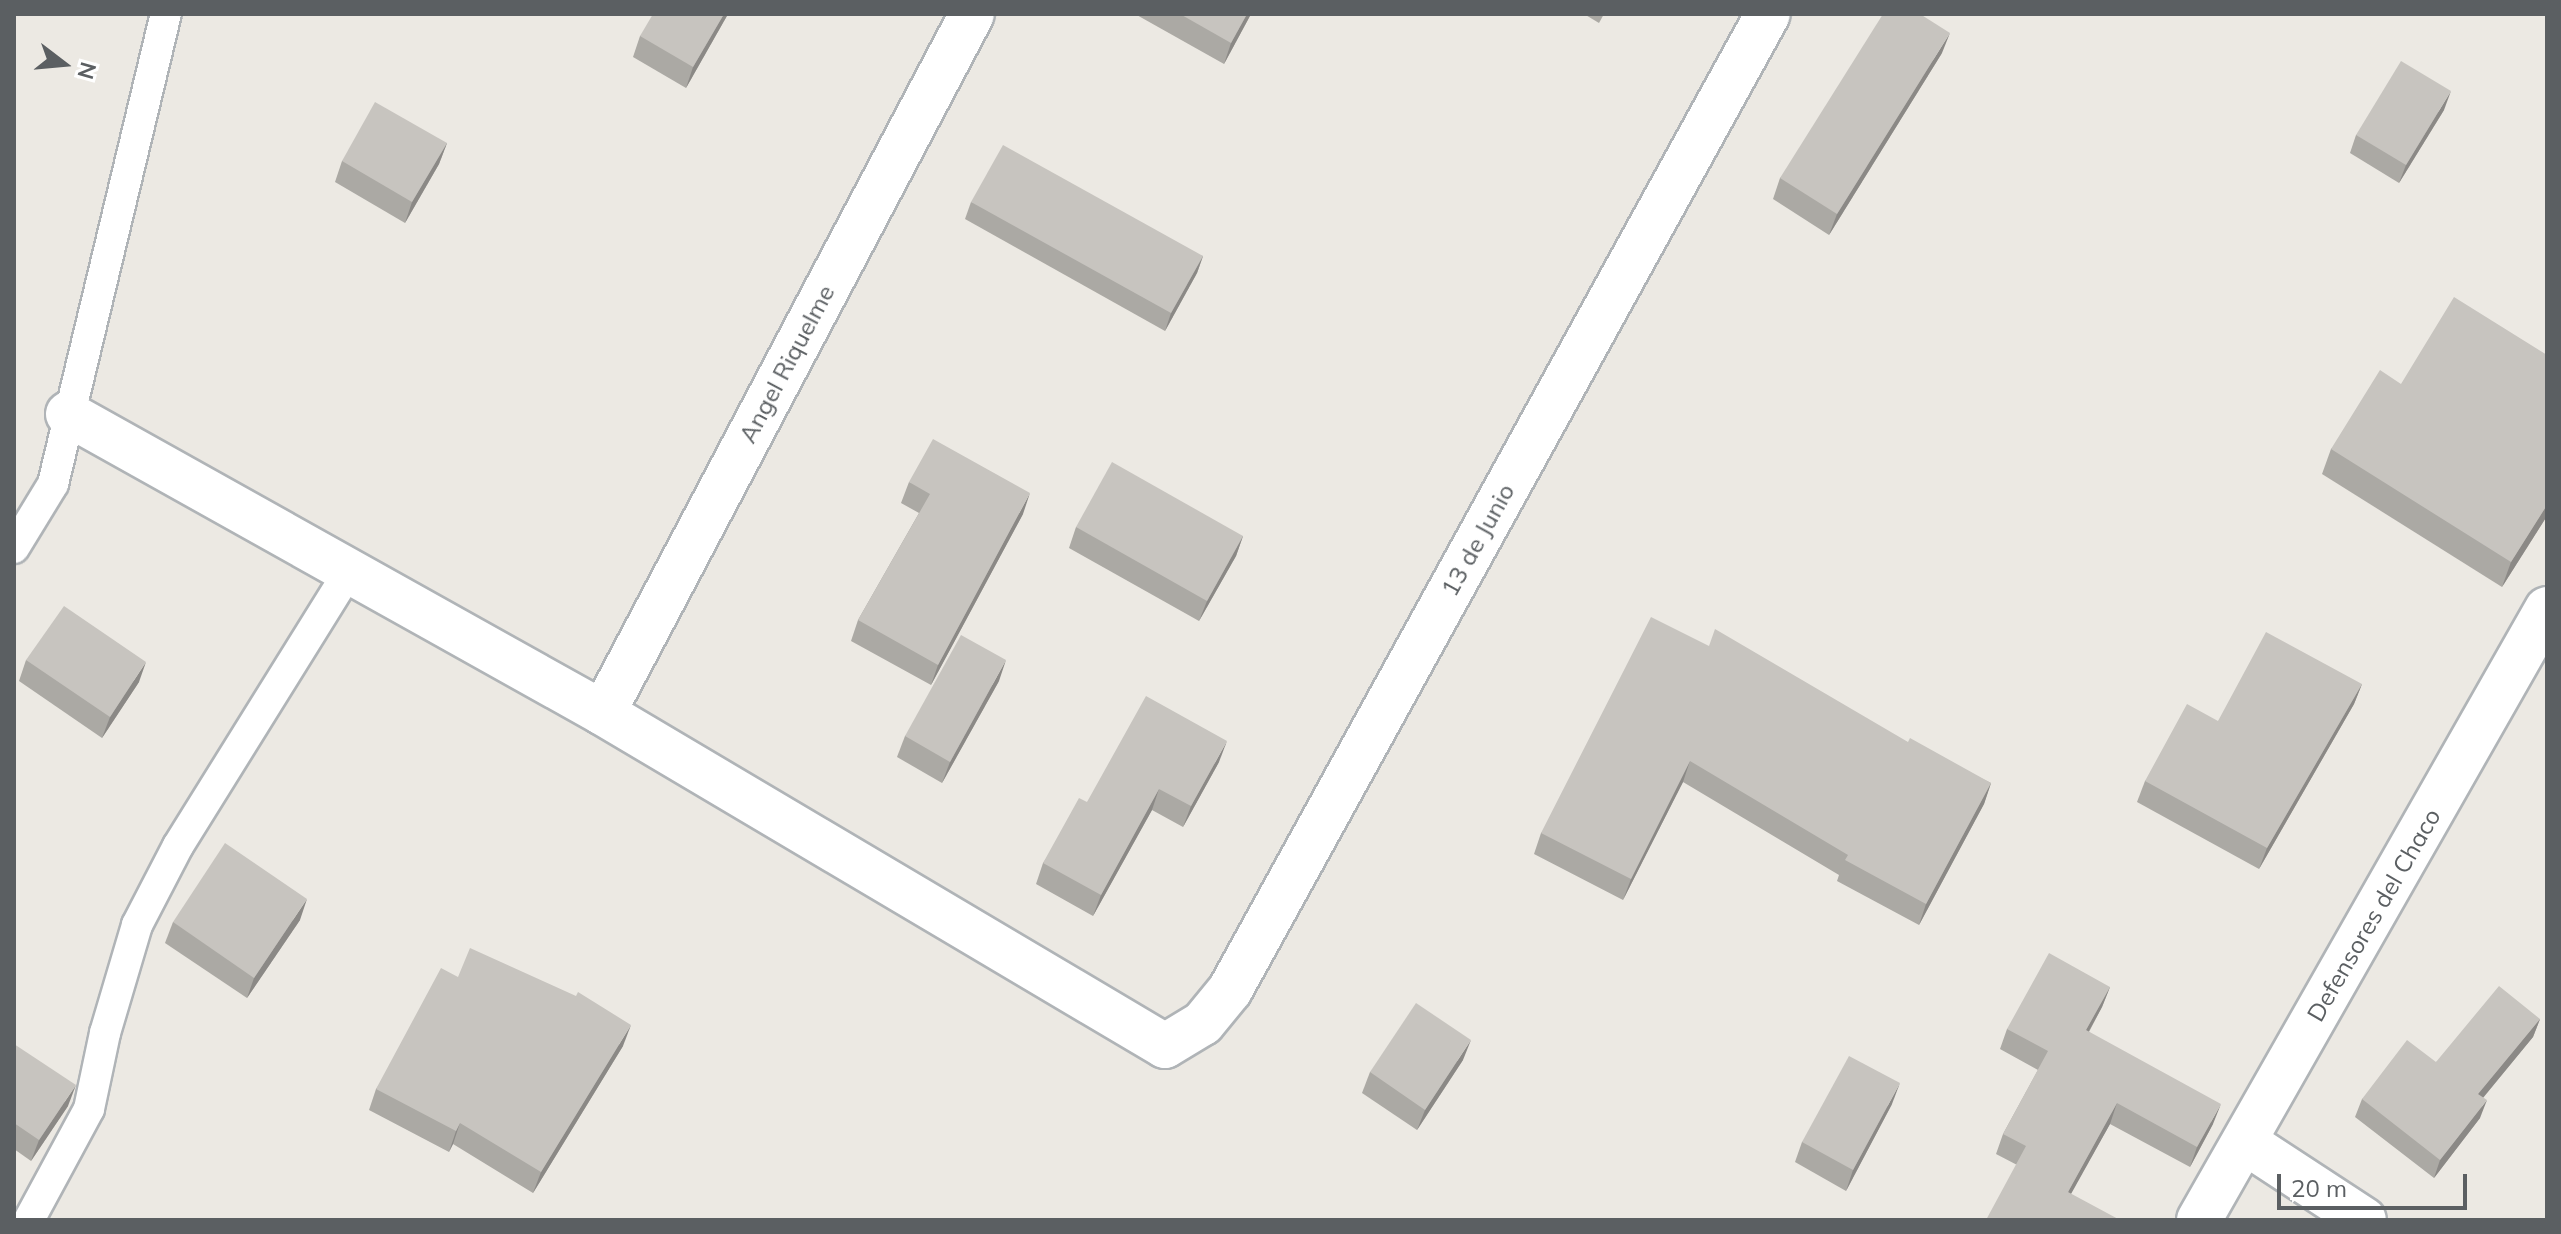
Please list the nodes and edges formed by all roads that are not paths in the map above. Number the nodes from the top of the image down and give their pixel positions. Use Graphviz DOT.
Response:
graph roads {
  1 [pos="166,14"];
  2 [pos="972,14"];
  3 [pos="1768,14"];
  4 [pos="68,414"];
  5 [pos="14,548"];
  6 [pos="349,571"];
  7 [pos="2547,609"];
  8 [pos="603,713"];
  9 [pos="2245,1142"];
  10 [pos="29,1220"];
  11 [pos="2199,1220"];
  12 [pos="2364,1220"];
  1 -- 4 [label="lane"];
  2 -- 8 [label="street, Angel Riquelme"];
  3 -- 8 [label="street, 13 de Junio"];
  4 -- 5 [label="lane"];
  4 -- 6 [label="street"];
  6 -- 8 [label="street"];
  6 -- 10 [label="lane"];
  7 -- 9 [label="street, Defensores del Chaco"];
  9 -- 11 [label="street, Defensores del Chaco"];
  9 -- 12 [label="street"];
}
